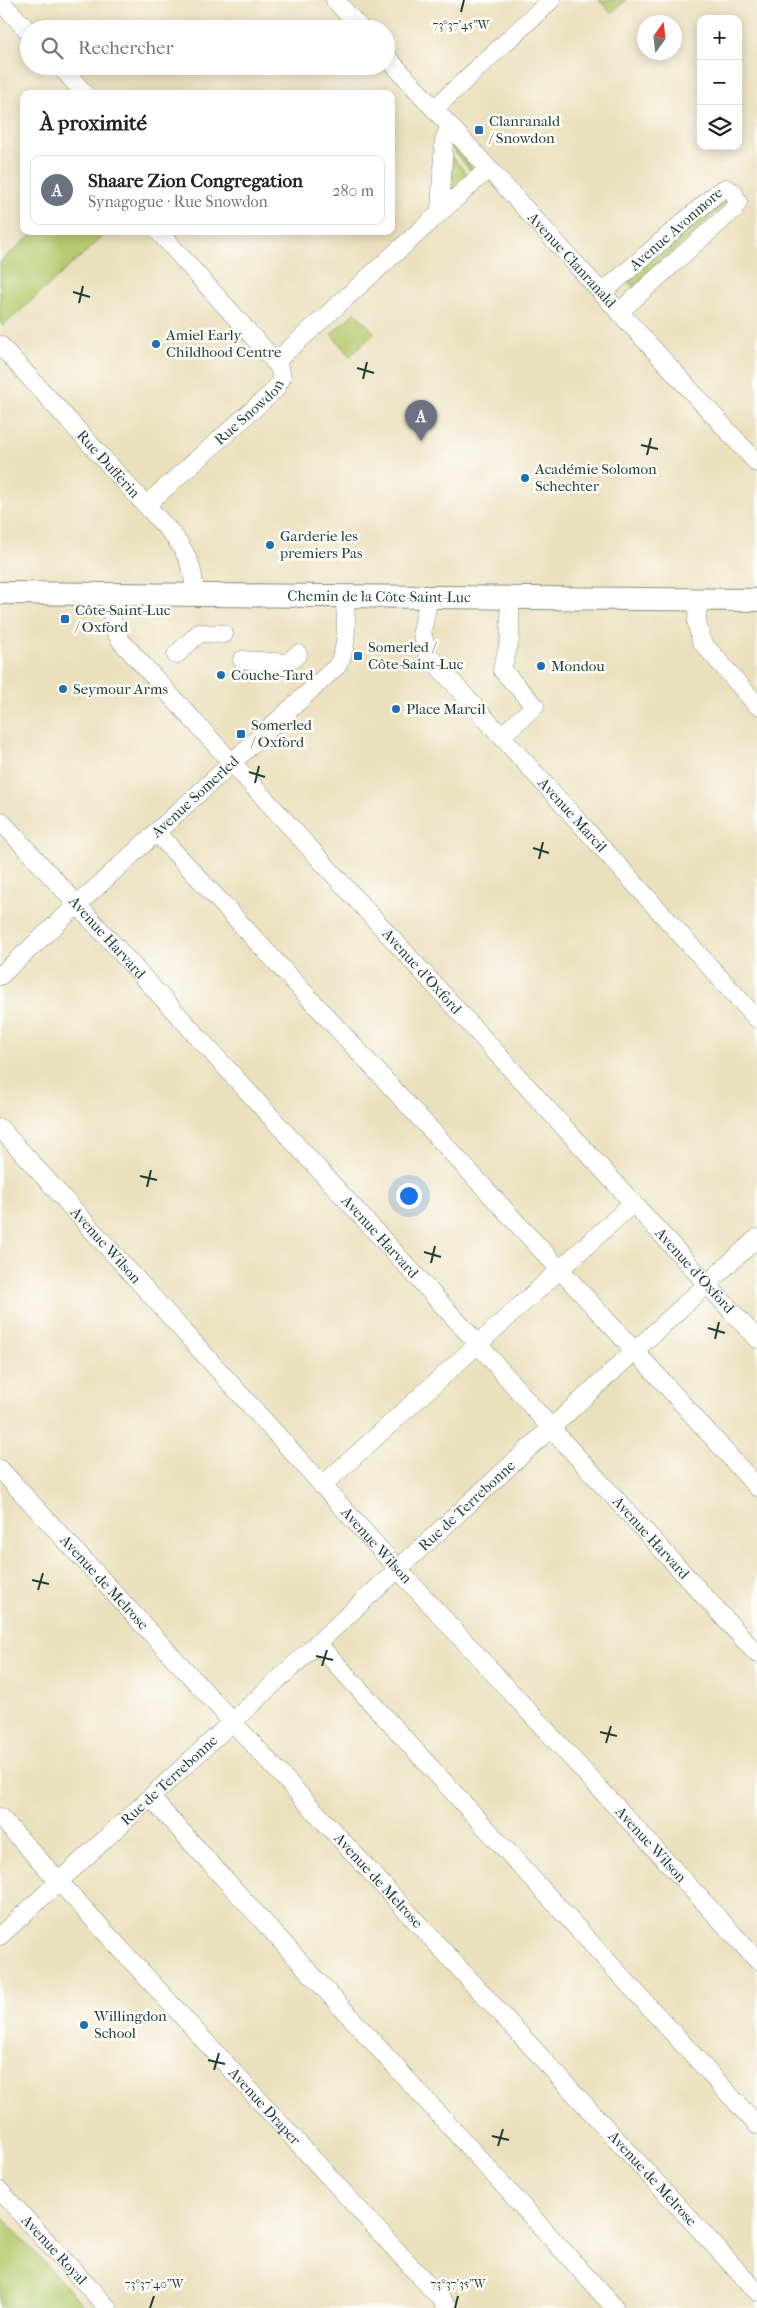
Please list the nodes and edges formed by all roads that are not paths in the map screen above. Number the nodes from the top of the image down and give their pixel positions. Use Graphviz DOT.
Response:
graph roads {
  1 [pos="335,0"];
  2 [pos="551,0"];
  3 [pos="0,1"];
  4 [pos="353,20"];
  5 [pos="20,22"];
  6 [pos="395,66"];
  7 [pos="68,75"];
  8 [pos="81,90"];
  9 [pos="434,109"];
  10 [pos="452,128"];
  11 [pos="488,169"];
  12 [pos="440,212"];
  13 [pos="162,235"];
  14 [pos="602,293"];
  15 [pos="619,312"];
  16 [pos="0,345"];
  17 [pos="275,362"];
  18 [pos="757,463"];
  19 [pos="146,505"];
  20 [pos="0,593"];
  21 [pos="112,594"];
  22 [pos="195,595"];
  23 [pos="345,596"];
  24 [pos="429,597"];
  25 [pos="510,598"];
  26 [pos="698,599"];
  27 [pos="757,600"];
  28 [pos="224,634"];
  29 [pos="176,654"];
  30 [pos="298,654"];
  31 [pos="242,660"];
  32 [pos="757,705"];
  33 [pos="501,736"];
  34 [pos="232,762"];
  35 [pos="0,820"];
  36 [pos="156,832"];
  37 [pos="77,905"];
  38 [pos="0,976"];
  39 [pos="757,1019"];
  40 [pos="0,1128"];
  41 [pos="632,1204"];
  42 [pos="757,1238"];
  43 [pos="560,1270"];
  44 [pos="706,1284"];
  45 [pos="757,1339"];
  46 [pos="478,1344"];
  47 [pos="634,1350"];
  48 [pos="550,1427"];
  49 [pos="0,1469"];
  50 [pos="322,1486"];
  51 [pos="757,1487"];
  52 [pos="397,1568"];
  53 [pos="317,1643"];
  54 [pos="757,1654"];
  55 [pos="233,1722"];
  56 [pos="151,1798"];
  57 [pos="0,1818"];
  58 [pos="65,1876"];
  59 [pos="0,1936"];
  60 [pos="757,1960"];
  61 [pos="757,2125"];
  62 [pos="0,2191"];
  63 [pos="757,2292"];
  64 [pos="108,2308"];
  65 [pos="449,2308"];
  66 [pos="615,2308"];
  1 -- 4 [label="street"];
  2 -- 9 [label="street"];
  3 -- 5 [label="street"];
  6 -- 9 [label="street, Avenue Clanranald"];
  7 -- 8 [label="street"];
  9 -- 10 [label="street, Avenue Clanranald"];
  10 -- 11 [label="street, Avenue Clanranald"];
  10 -- 12 [label="street"];
  11 -- 12 [label="street, Rue Snowdon"];
  11 -- 14 [label="street, Avenue Clanranald"];
  12 -- 17 [label="street, Rue Snowdon"];
  13 -- 17 [label="street"];
  14 -- 15 [label="street, Avenue Clanranald"];
  14 -- 15 [label="street, Avenue Avonmore"];
  15 -- 18 [label="street, Avenue Clanranald"];
  16 -- 19 [label="street, Rue Dufferin"];
  17 -- 19 [label="street, Rue Snowdon"];
  19 -- 22 [label="street, Rue Dufferin"];
  20 -- 21 [label="main road, Chemin de la Côte-Saint-Luc"];
  21 -- 22 [label="main road, Chemin de la Côte-Saint-Luc"];
  21 -- 34 [label="street, Avenue d'Oxford"];
  22 -- 23 [label="main road, Chemin de la Côte-Saint-Luc"];
  23 -- 24 [label="main road, Chemin de la Côte-Saint-Luc"];
  23 -- 34 [label="street, Avenue Somerled"];
  24 -- 25 [label="main road, Chemin de la Côte-Saint-Luc"];
  24 -- 33 [label="street, Avenue Marcil"];
  25 -- 26 [label="main road, Chemin de la Côte-Saint-Luc"];
  25 -- 33 [label="street"];
  26 -- 27 [label="main road, Chemin de la Côte-Saint-Luc"];
  26 -- 32 [label="street"];
  28 -- 29 [label="street"];
  30 -- 31 [label="street"];
  33 -- 39 [label="street, Avenue Marcil"];
  34 -- 36 [label="street, Avenue Somerled"];
  34 -- 41 [label="street, Avenue d'Oxford"];
  35 -- 37 [label="street, Avenue Harvard"];
  36 -- 37 [label="street, Avenue Somerled"];
  36 -- 43 [label="street"];
  37 -- 38 [label="street, Avenue Somerled"];
  37 -- 46 [label="street, Avenue Harvard"];
  40 -- 50 [label="street, Avenue Wilson"];
  41 -- 43 [label="street"];
  41 -- 44 [label="street, Avenue d'Oxford"];
  42 -- 44 [label="street, Rue de Terrebonne"];
  43 -- 46 [label="street"];
  43 -- 47 [label="street"];
  44 -- 45 [label="street, Avenue d'Oxford"];
  44 -- 47 [label="street, Rue de Terrebonne"];
  46 -- 48 [label="street, Avenue Harvard"];
  46 -- 50 [label="street"];
  47 -- 48 [label="street, Rue de Terrebonne"];
  47 -- 51 [label="street"];
  48 -- 52 [label="street, Rue de Terrebonne"];
  48 -- 54 [label="street, Avenue Harvard"];
  49 -- 55 [label="street, Avenue de Melrose"];
  50 -- 52 [label="street, Avenue Wilson"];
  52 -- 53 [label="street, Rue de Terrebonne"];
  52 -- 60 [label="street, Avenue Wilson"];
  53 -- 55 [label="street, Rue de Terrebonne"];
  53 -- 61 [label="street"];
  55 -- 56 [label="street, Rue de Terrebonne"];
  55 -- 63 [label="street, Avenue de Melrose"];
  56 -- 58 [label="street, Rue de Terrebonne"];
  56 -- 66 [label="street"];
  57 -- 58 [label="street, Avenue Draper"];
  58 -- 59 [label="street, Rue de Terrebonne"];
  58 -- 65 [label="street, Avenue Draper"];
  62 -- 64 [label="street, Avenue Royal"];
}
